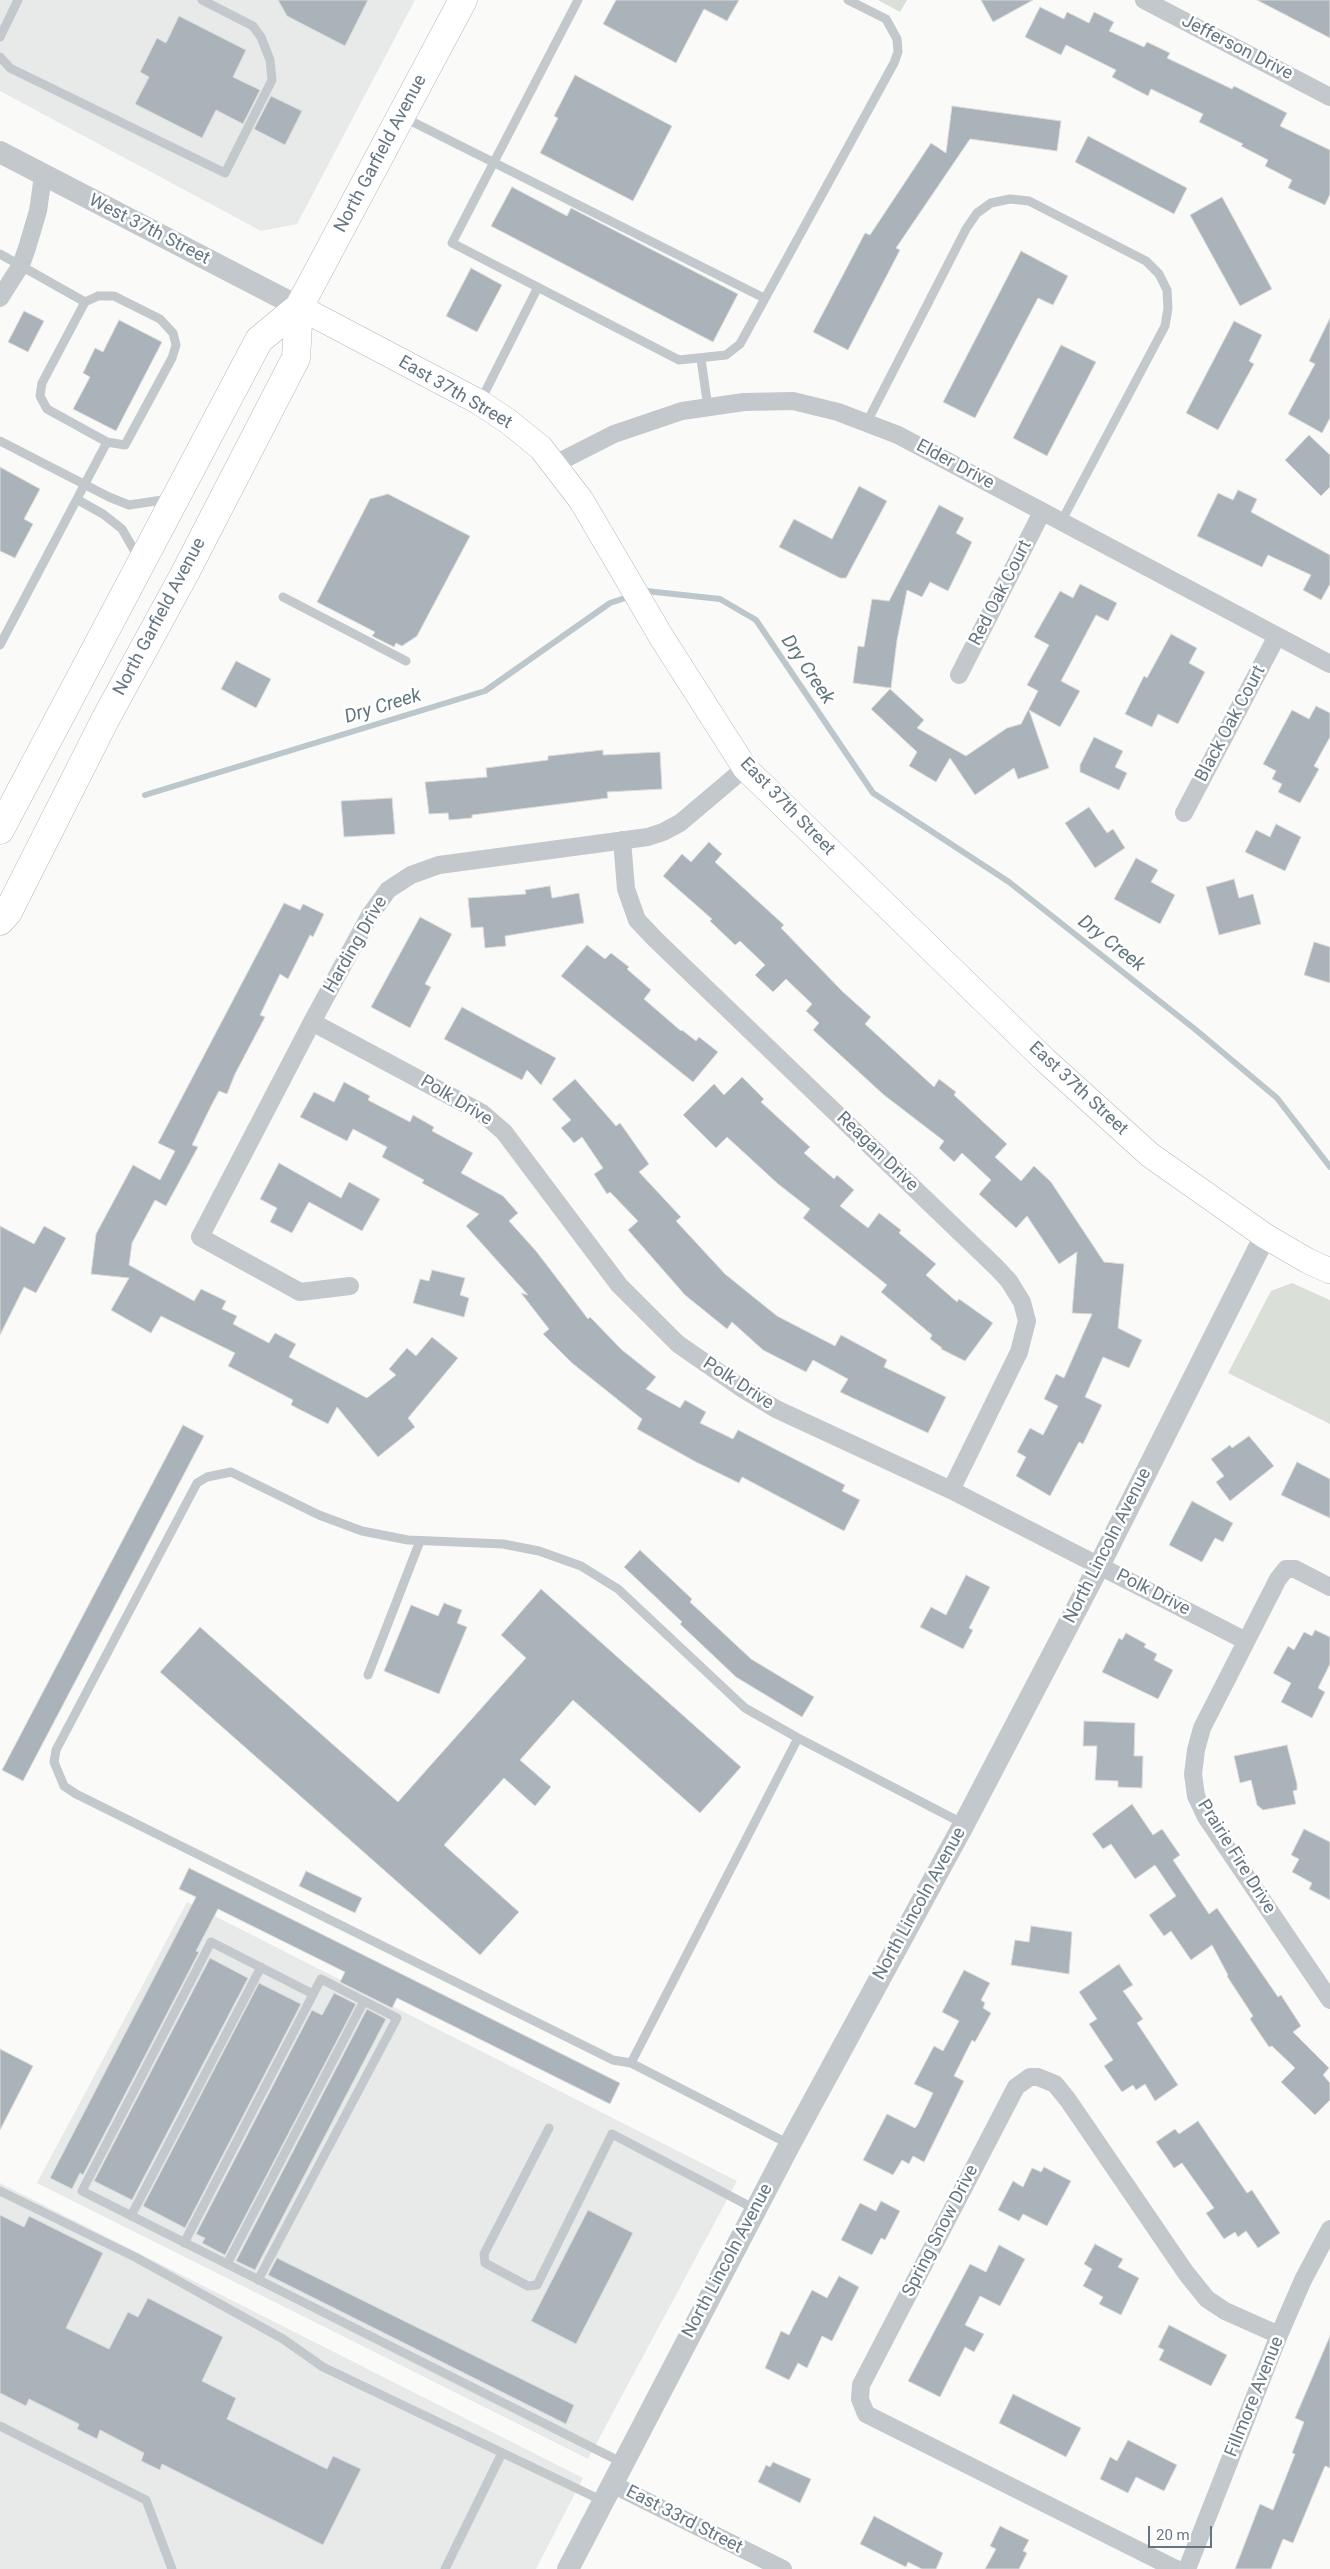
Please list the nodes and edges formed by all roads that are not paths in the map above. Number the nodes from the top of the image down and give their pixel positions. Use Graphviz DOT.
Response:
graph roads {
  1 [pos="18,0"];
  2 [pos="202,0"];
  3 [pos="463,0"];
  4 [pos="578,0"];
  5 [pos="848,0"];
  6 [pos="1144,0"];
  7 [pos="0,37"];
  8 [pos="0,57"];
  9 [pos="1330,97"];
  10 [pos="401,116"];
  11 [pos="0,152"];
  12 [pos="494,163"];
  13 [pos="43,176"];
  14 [pos="0,254"];
  15 [pos="21,265"];
  16 [pos="538,287"];
  17 [pos="0,298"];
  18 [pos="764,298"];
  19 [pos="85,302"];
  20 [pos="299,307"];
  21 [pos="701,359"];
  22 [pos="480,402"];
  23 [pos="708,408"];
  24 [pos="867,422"];
  25 [pos="0,441"];
  26 [pos="107,442"];
  27 [pos="555,464"];
  28 [pos="85,485"];
  29 [pos="175,498"];
  30 [pos="78,500"];
  31 [pos="1042,512"];
  32 [pos="1061,522"];
  33 [pos="141,563"];
  34 [pos="283,596"];
  35 [pos="1277,636"];
  36 [pos="0,645"];
  37 [pos="406,660"];
  38 [pos="1330,664"];
  39 [pos="959,675"];
  40 [pos="745,768"];
  41 [pos="1184,813"];
  42 [pos="0,830"];
  43 [pos="622,840"];
  44 [pos="0,921"];
  45 [pos="312,1022"];
  46 [pos="1265,1236"];
  47 [pos="1330,1271"];
  48 [pos="350,1286"];
  49 [pos="951,1490"];
  50 [pos="420,1540"];
  51 [pos="1099,1566"];
  52 [pos="1330,1587"];
  53 [pos="1246,1641"];
  54 [pos="368,1675"];
  55 [pos="798,1738"];
  56 [pos="964,1824"];
  57 [pos="260,1967"];
  58 [pos="313,1994"];
  59 [pos="1330,2000"];
  60 [pos="364,2001"];
  61 [pos="631,2063"];
  62 [pos="549,2128"];
  63 [pos="790,2144"];
  64 [pos="0,2191"];
  65 [pos="756,2209"];
  66 [pos="131,2216"];
  67 [pos="1330,2229"];
  68 [pos="184,2243"];
  69 [pos="227,2264"];
  70 [pos="258,2280"];
  71 [pos="1279,2335"];
  72 [pos="0,2426"];
  73 [pos="502,2453"];
  74 [pos="623,2463"];
  75 [pos="608,2493"];
  76 [pos="172,2569"];
  77 [pos="445,2569"];
  78 [pos="568,2569"];
  79 [pos="783,2569"];
  80 [pos="1176,2569"];
  81 [pos="1187,2569"];
  1 -- 7 [label="lane"];
  2 -- 8 [label="lane"];
  3 -- 10 [label="highway, North Garfield Avenue"];
  4 -- 12 [label="lane"];
  5 -- 18 [label="lane"];
  6 -- 9 [label="street, Jefferson Drive"];
  10 -- 12 [label="lane"];
  10 -- 20 [label="highway, North Garfield Avenue"];
  11 -- 13 [label="street, West 37th Street"];
  12 -- 16 [label="lane"];
  12 -- 18 [label="lane"];
  13 -- 15 [label="street"];
  13 -- 20 [label="street, West 37th Street"];
  14 -- 15 [label="lane"];
  15 -- 17 [label="street"];
  15 -- 19 [label="lane"];
  16 -- 21 [label="lane"];
  16 -- 22 [label="lane"];
  18 -- 21 [label="lane"];
  19 -- 26 [label="lane"];
  19 -- 26 [label="lane"];
  20 -- 22 [label="main road, East 37th Street"];
  20 -- 29 [label="highway, North Garfield Avenue"];
  20 -- 44 [label="highway, North Garfield Avenue"];
  21 -- 23 [label="lane"];
  22 -- 27 [label="main road, East 37th Street"];
  23 -- 24 [label="street, Elder Drive"];
  23 -- 27 [label="street, Elder Drive"];
  24 -- 31 [label="street, Elder Drive"];
  24 -- 32 [label="lane"];
  25 -- 28 [label="lane"];
  26 -- 28 [label="lane"];
  27 -- 40 [label="main road, East 37th Street"];
  28 -- 29 [label="lane"];
  28 -- 30 [label="lane"];
  29 -- 33 [label="highway, North Garfield Avenue"];
  30 -- 33 [label="lane"];
  30 -- 36 [label="lane"];
  31 -- 32 [label="street, Elder Drive"];
  31 -- 39 [label="street, Red Oak Court"];
  32 -- 35 [label="street, Elder Drive"];
  33 -- 42 [label="highway, North Garfield Avenue"];
  34 -- 37 [label="lane"];
  35 -- 38 [label="street, Elder Drive"];
  35 -- 41 [label="street, Black Oak Court"];
  40 -- 43 [label="street, Harding Drive"];
  40 -- 46 [label="main road, East 37th Street"];
  43 -- 45 [label="street, Harding Drive"];
  43 -- 49 [label="street, Reagan Drive"];
  45 -- 48 [label="street, Harding Drive"];
  45 -- 49 [label="street, Polk Drive"];
  46 -- 47 [label="main road, East 37th Street"];
  46 -- 51 [label="street, North Lincoln Avenue"];
  49 -- 51 [label="street, Polk Drive"];
  50 -- 54 [label="lane"];
  50 -- 55 [label="lane"];
  50 -- 61 [label="lane"];
  51 -- 53 [label="street, Polk Drive"];
  51 -- 56 [label="street, North Lincoln Avenue"];
  52 -- 53 [label="street, Prairie Fire Drive"];
  53 -- 59 [label="street, Prairie Fire Drive"];
  55 -- 56 [label="lane"];
  55 -- 61 [label="lane"];
  56 -- 63 [label="street, North Lincoln Avenue"];
  57 -- 58 [label="lane"];
  57 -- 66 [label="lane"];
  57 -- 66 [label="lane"];
  58 -- 60 [label="lane"];
  58 -- 68 [label="lane"];
  60 -- 69 [label="lane"];
  60 -- 70 [label="lane"];
  61 -- 63 [label="lane"];
  62 -- 65 [label="lane"];
  63 -- 65 [label="street, North Lincoln Avenue"];
  64 -- 73 [label="lane"];
  65 -- 74 [label="street, North Lincoln Avenue"];
  66 -- 68 [label="lane"];
  67 -- 71 [label="street, Fillmore Avenue"];
  68 -- 69 [label="lane"];
  69 -- 70 [label="lane"];
  70 -- 74 [label="lane"];
  71 -- 80 [label="street, Spring Snow Drive"];
  71 -- 81 [label="street, Fillmore Avenue"];
  72 -- 76 [label="lane"];
  73 -- 75 [label="lane"];
  73 -- 77 [label="lane"];
  74 -- 75 [label="street, North Lincoln Avenue"];
  75 -- 78 [label="street, North Lincoln Avenue"];
  75 -- 79 [label="street, East 33rd Street"];
}
